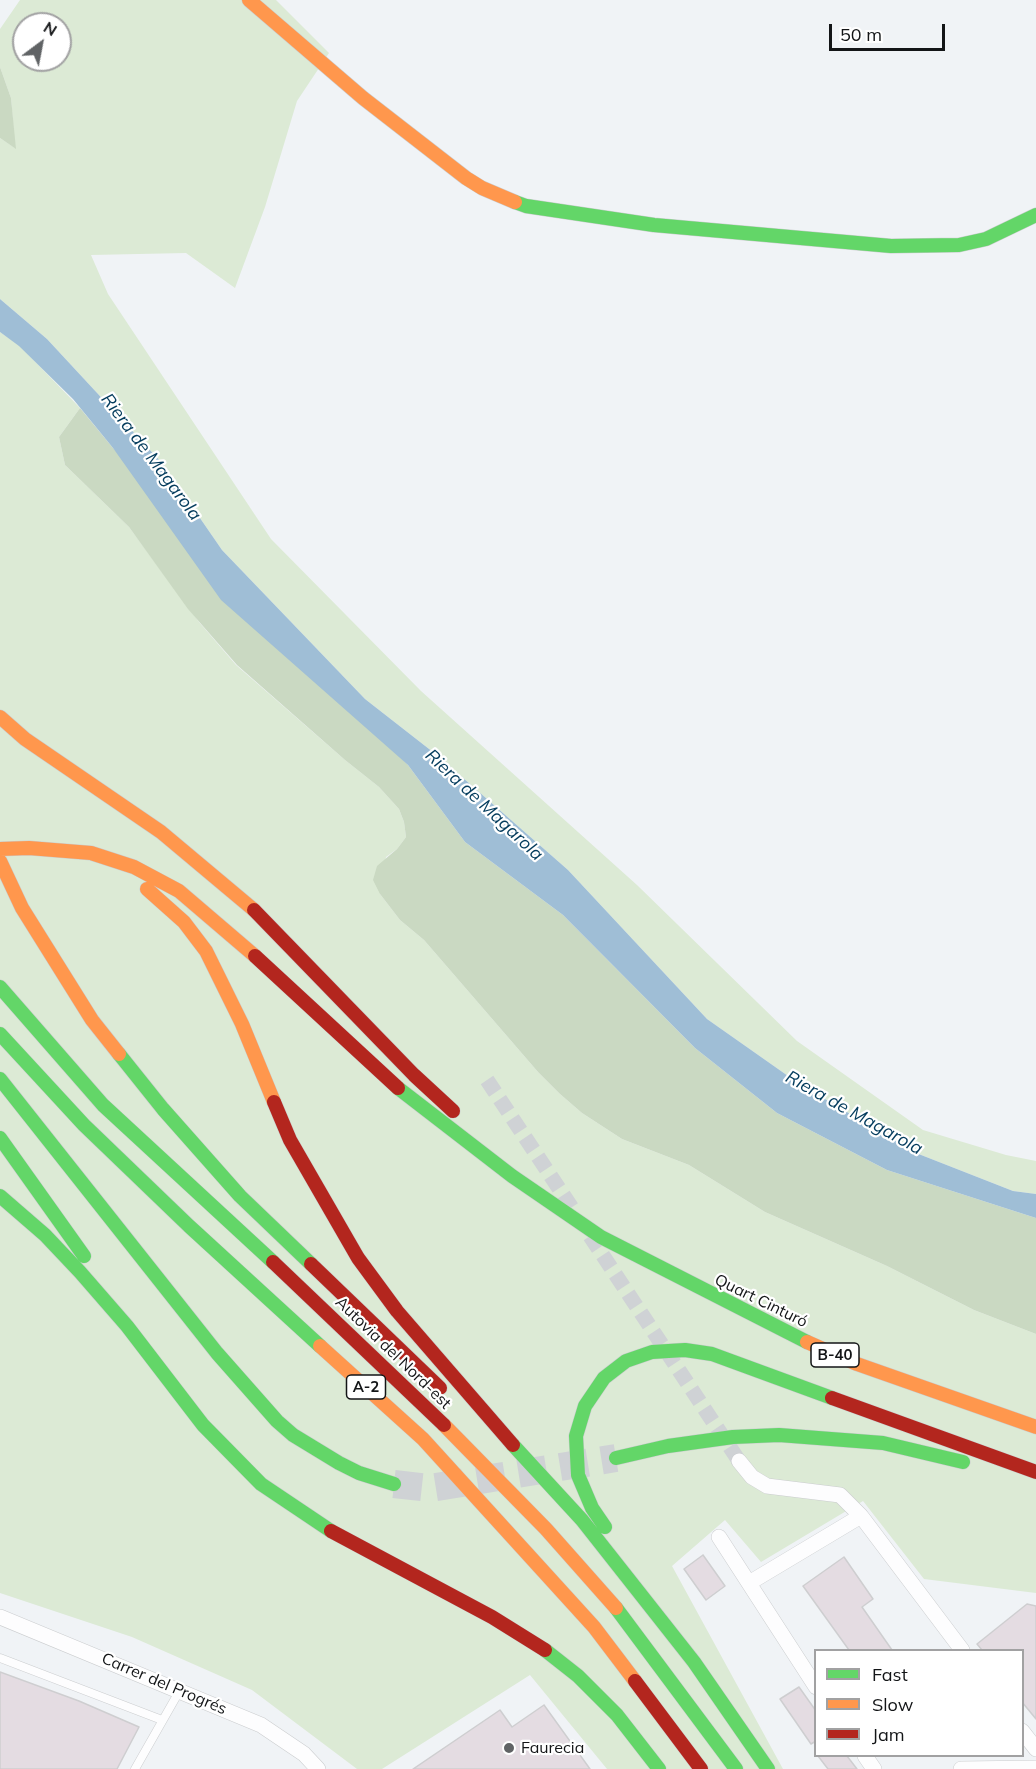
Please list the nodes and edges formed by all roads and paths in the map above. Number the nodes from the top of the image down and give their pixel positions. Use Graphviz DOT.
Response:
graph roads {
  1 [pos="249,0"];
  2 [pos="1036,215"];
  3 [pos="0,717"];
  4 [pos="0,849"];
  5 [pos="60,850"];
  6 [pos="0,861"];
  7 [pos="0,987"];
  8 [pos="0,1034"];
  9 [pos="0,1079"];
  10 [pos="0,1138"];
  11 [pos="0,1196"];
  12 [pos="645,1259"];
  13 [pos="127,1326"];
  14 [pos="1036,1427"];
  15 [pos="616,1458"];
  16 [pos="739,1461"];
  17 [pos="1036,1472"];
  18 [pos="394,1484"];
  19 [pos="1036,1485"];
  20 [pos="861,1516"];
  21 [pos="719,1537"];
  22 [pos="605,1552"];
  23 [pos="749,1583"];
  24 [pos="0,1617"];
  25 [pos="961,1649"];
  26 [pos="0,1658"];
  27 [pos="694,1662"];
  28 [pos="814,1684"];
  29 [pos="180,1690"];
  30 [pos="162,1720"];
  31 [pos="1024,1732"];
  32 [pos="1036,1749"];
  33 [pos="1036,1768"];
  34 [pos="135,1769"];
  35 [pos="318,1769"];
  36 [pos="659,1769"];
  37 [pos="701,1769"];
  38 [pos="736,1769"];
  39 [pos="768,1769"];
  40 [pos="961,1769"];
  1 -- 2 [label="main road"];
  3 -- 12 [label="main road"];
  4 -- 5 [label="main road"];
  5 -- 12 [label="main road"];
  5 -- 22 [label="main road"];
  6 -- 22 [label="main road"];
  7 -- 38 [label="main road, Autovia del Nord-est / A-2"];
  8 -- 37 [label="main road, A-2"];
  9 -- 18 [label="main road"];
  10 -- 13 [label="main road"];
  11 -- 13 [label="main road"];
  12 -- 14 [label="main road, Quart Cinturó / B-40"];
  13 -- 36 [label="main road"];
  15 -- 19 [label="main road"];
  16 -- 20 [label="street"];
  17 -- 27 [label="main road"];
  20 -- 23 [label="street"];
  20 -- 25 [label="street"];
  21 -- 23 [label="street"];
  22 -- 27 [label="main road"];
  23 -- 28 [label="street"];
  24 -- 29 [label="street, Carrer del Progrés"];
  26 -- 30 [label="lane"];
  27 -- 39 [label="main road"];
  29 -- 30 [label="lane"];
  29 -- 35 [label="street, Carrer del Progrés"];
  30 -- 34 [label="lane"];
  31 -- 32 [label="street"];
  33 -- 40 [label="street"];
}
